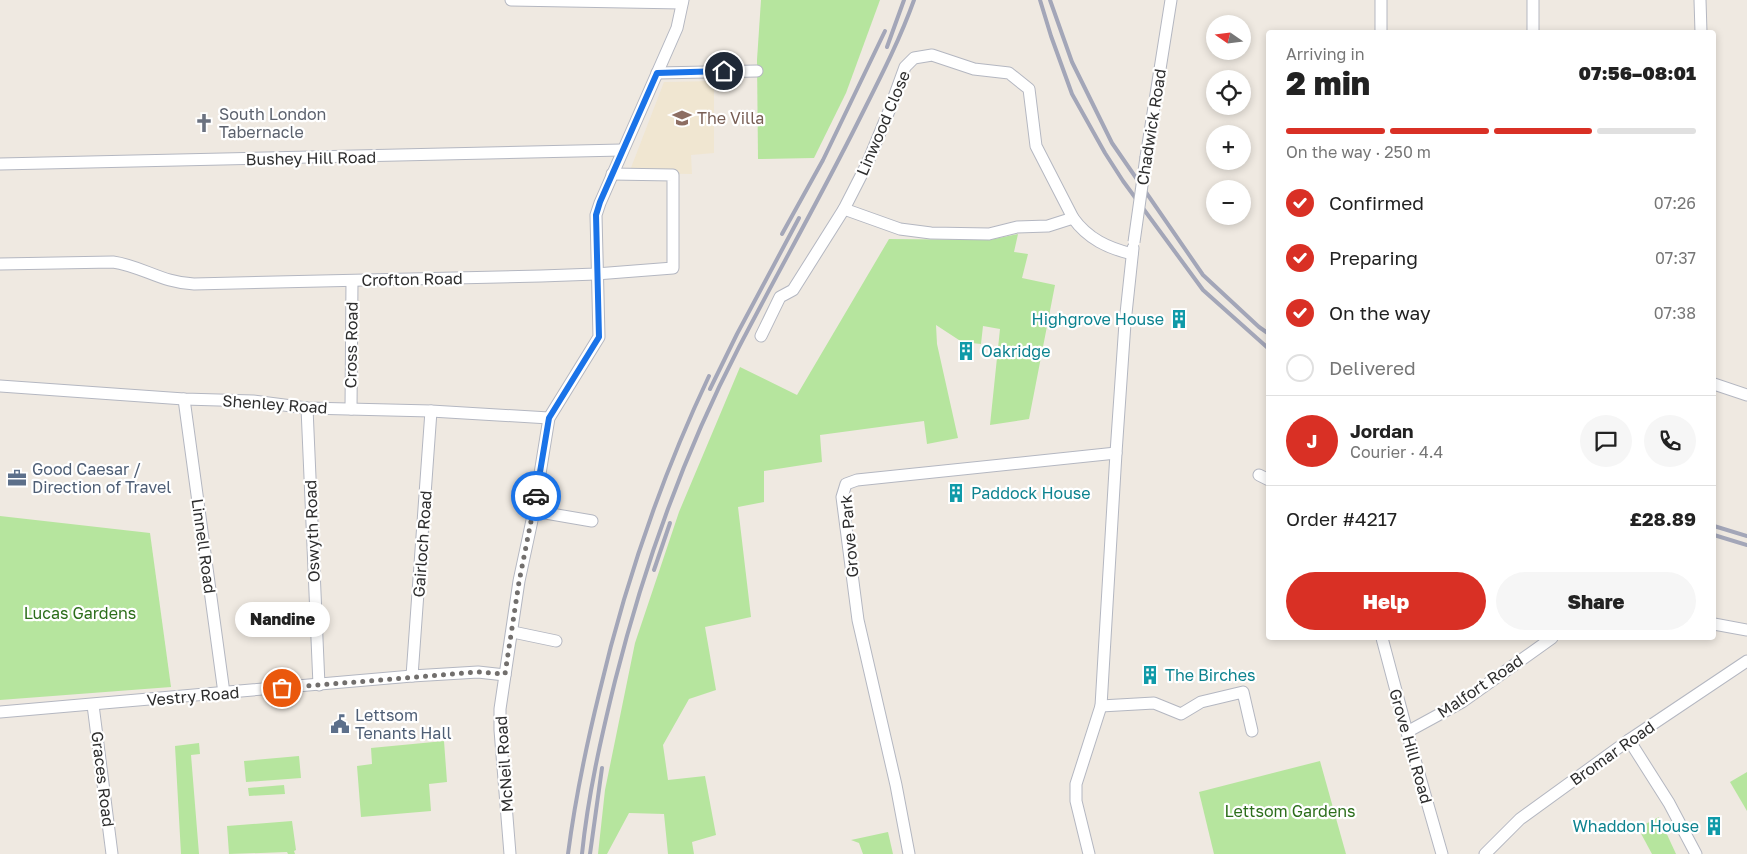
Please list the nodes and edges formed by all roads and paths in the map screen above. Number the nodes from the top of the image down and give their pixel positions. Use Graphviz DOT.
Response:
graph roads {
  1 [pos="511,0"];
  2 [pos="1171,0"];
  3 [pos="1381,0"];
  4 [pos="1533,0"];
  5 [pos="1700,0"];
  6 [pos="682,1"];
  7 [pos="1381,30"];
  8 [pos="1533,30"];
  9 [pos="1701,30"];
  10 [pos="757,71"];
  11 [pos="657,73"];
  12 [pos="622,150"];
  13 [pos="0,164"];
  14 [pos="612,174"];
  15 [pos="844,209"];
  16 [pos="1072,218"];
  17 [pos="1132,254"];
  18 [pos="0,264"];
  19 [pos="596,274"];
  20 [pos="352,281"];
  21 [pos="761,336"];
  22 [pos="1716,385"];
  23 [pos="0,386"];
  24 [pos="1747,395"];
  25 [pos="184,399"];
  26 [pos="307,408"];
  27 [pos="350,408"];
  28 [pos="431,411"];
  29 [pos="549,418"];
  30 [pos="1116,453"];
  31 [pos="534,511"];
  32 [pos="592,521"];
  33 [pos="1716,624"];
  34 [pos="1747,630"];
  35 [pos="512,632"];
  36 [pos="1383,640"];
  37 [pos="1549,640"];
  38 [pos="556,641"];
  39 [pos="1747,661"];
  40 [pos="505,674"];
  41 [pos="412,676"];
  42 [pos="319,685"];
  43 [pos="224,693"];
  44 [pos="94,705"];
  45 [pos="1101,706"];
  46 [pos="0,712"];
  47 [pos="1252,731"];
  48 [pos="1407,732"];
  49 [pos="1629,740"];
  50 [pos="112,854"];
  51 [pos="510,854"];
  52 [pos="909,854"];
  53 [pos="1089,854"];
  54 [pos="1442,854"];
  55 [pos="1485,854"];
  56 [pos="1696,854"];
  1 -- 6 [label="street"];
  2 -- 17 [label="street, Chadwick Road, bridge"];
  3 -- 7 [label="street"];
  4 -- 8 [label="street"];
  5 -- 9 [label="street"];
  6 -- 11 [label="street"];
  10 -- 11 [label="street"];
  11 -- 12 [label="street"];
  12 -- 13 [label="street, Bushey Hill Road"];
  12 -- 14 [label="street"];
  14 -- 19 [label="street"];
  14 -- 19 [label="street, Crofton Road"];
  15 -- 16 [label="street"];
  15 -- 16 [label="street, Linwood Close"];
  15 -- 21 [label="street, Linwood Close"];
  16 -- 17 [label="street, Linwood Close"];
  17 -- 30 [label="street"];
  18 -- 20 [label="street, Crofton Road"];
  19 -- 20 [label="street, Crofton Road"];
  19 -- 29 [label="street"];
  20 -- 27 [label="street, Cross Road"];
  22 -- 24 [label="street"];
  23 -- 25 [label="street, Shenley Road"];
  25 -- 26 [label="street, Shenley Road"];
  25 -- 43 [label="street, Linnell Road"];
  26 -- 27 [label="street, Shenley Road"];
  26 -- 42 [label="street, Oswyth Road"];
  27 -- 28 [label="street, Shenley Road"];
  28 -- 29 [label="street, Shenley Road"];
  28 -- 41 [label="street, Gairloch Road"];
  29 -- 31 [label="street, McNeil Road"];
  30 -- 45 [label="street"];
  30 -- 52 [label="street, Grove Park"];
  31 -- 32 [label="street"];
  31 -- 35 [label="street, McNeil Road"];
  33 -- 34 [label="street"];
  35 -- 38 [label="street"];
  35 -- 40 [label="street, McNeil Road"];
  36 -- 48 [label="street, Grove Hill Road"];
  37 -- 48 [label="street, Malfort Road"];
  39 -- 49 [label="street, Bromar Road"];
  40 -- 41 [label="street, Vestry Road"];
  40 -- 51 [label="street, McNeil Road"];
  41 -- 42 [label="street, Vestry Road"];
  42 -- 43 [label="street, Vestry Road"];
  43 -- 44 [label="street, Vestry Road"];
  44 -- 46 [label="street, Vestry Road"];
  44 -- 50 [label="street, Graces Road"];
  45 -- 47 [label="street"];
  45 -- 53 [label="street"];
  48 -- 54 [label="street, Grove Hill Road"];
  49 -- 55 [label="street, Bromar Road"];
  49 -- 56 [label="street"];
}
